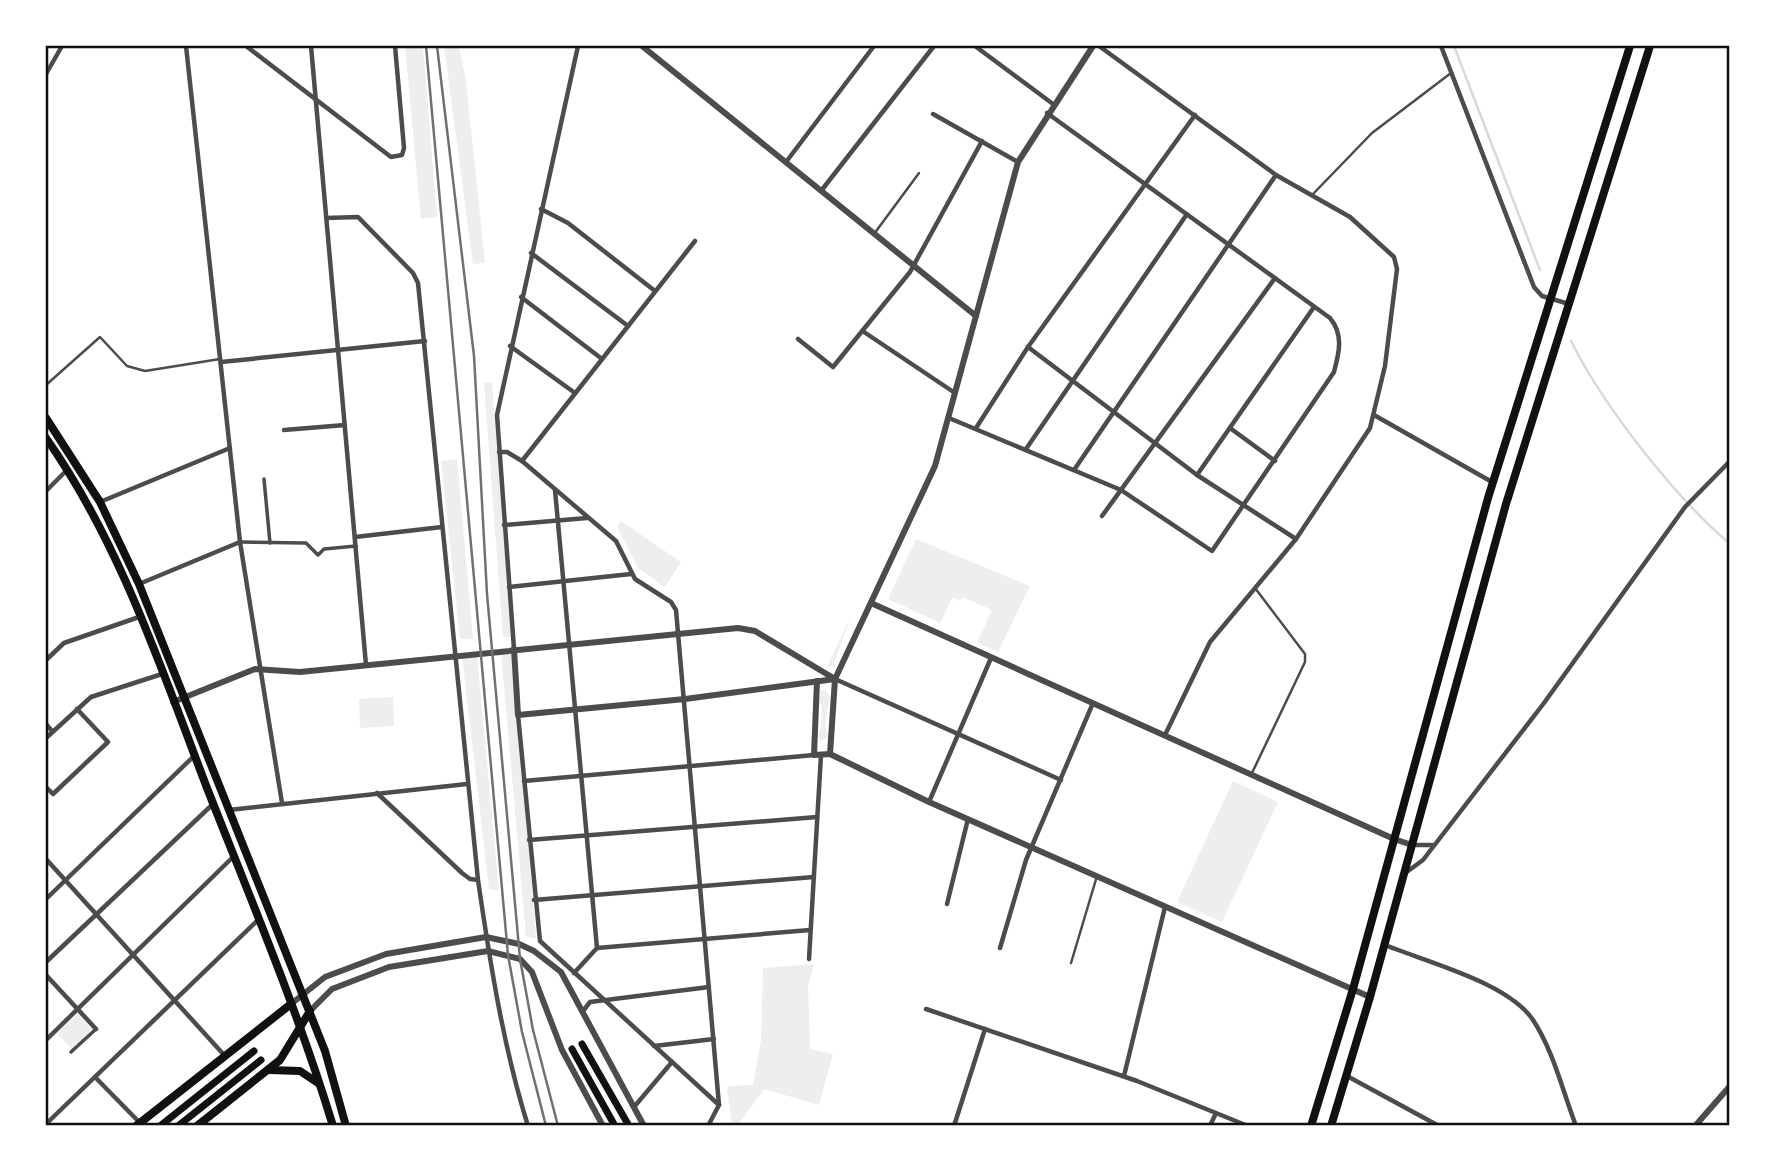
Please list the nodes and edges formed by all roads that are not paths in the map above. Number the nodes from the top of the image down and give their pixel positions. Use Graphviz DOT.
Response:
graph roads {
  1 [pos="62,46"];
  2 [pos="186,46"];
  3 [pos="246,46"];
  4 [pos="311,46"];
  5 [pos="395,46"];
  6 [pos="578,46"];
  7 [pos="642,46"];
  8 [pos="874,46"];
  9 [pos="934,46"];
  10 [pos="975,46"];
  11 [pos="1093,46"];
  12 [pos="1099,46"];
  13 [pos="1441,46"];
  14 [pos="1630,46"];
  15 [pos="1650,46"];
  16 [pos="1451,73"];
  17 [pos="46,74"];
  18 [pos="315,97"];
  19 [pos="1054,104"];
  20 [pos="1047,113"];
  21 [pos="933,114"];
  22 [pos="1195,115"];
  23 [pos="982,141"];
  24 [pos="786,162"];
  25 [pos="1018,162"];
  26 [pos="919,173"];
  27 [pos="1276,175"];
  28 [pos="1146,185"];
  29 [pos="821,191"];
  30 [pos="1312,194"];
  31 [pos="541,209"];
  32 [pos="1187,214"];
  33 [pos="326,218"];
  34 [pos="874,234"];
  35 [pos="695,242"];
  36 [pos="1229,245"];
  37 [pos="531,253"];
  38 [pos="914,266"];
  39 [pos="1275,278"];
  40 [pos="655,292"];
  41 [pos="521,297"];
  42 [pos="1550,299"];
  43 [pos="1569,304"];
  44 [pos="1314,307"];
  45 [pos="976,316"];
  46 [pos="628,326"];
  47 [pos="863,331"];
  48 [pos="798,339"];
  49 [pos="425,341"];
  50 [pos="510,346"];
  51 [pos="1028,347"];
  52 [pos="340,351"];
  53 [pos="602,359"];
  54 [pos="220,360"];
  55 [pos="1071,380"];
  56 [pos="46,385"];
  57 [pos="575,393"];
  58 [pos="956,394"];
  59 [pos="1112,410"];
  60 [pos="1374,415"];
  61 [pos="46,418"];
  62 [pos="949,418"];
  63 [pos="345,425"];
  64 [pos="976,428"];
  65 [pos="1230,428"];
  66 [pos="284,430"];
  67 [pos="46,438"];
  68 [pos="1155,443"];
  69 [pos="230,447"];
  70 [pos="1026,449"];
  71 [pos="499,452"];
  72 [pos="522,461"];
  73 [pos="1275,461"];
  74 [pos="1730,461"];
  75 [pos="68,469"];
  76 [pos="1074,470"];
  77 [pos="1197,474"];
  78 [pos="264,479"];
  79 [pos="1492,482"];
  80 [pos="555,489"];
  81 [pos="1121,490"];
  82 [pos="46,491"];
  83 [pos="100,502"];
  84 [pos="1244,505"];
  85 [pos="1102,516"];
  86 [pos="588,517"];
  87 [pos="557,520"];
  88 [pos="504,525"];
  89 [pos="442,527"];
  90 [pos="355,537"];
  91 [pos="1296,539"];
  92 [pos="240,542"];
  93 [pos="270,543"];
  94 [pos="356,546"];
  95 [pos="631,575"];
  96 [pos="562,582"];
  97 [pos="139,584"];
  98 [pos="509,587"];
  99 [pos="1255,588"];
  100 [pos="871,603"];
  101 [pos="139,617"];
  102 [pos="679,633"];
  103 [pos="568,643"];
  104 [pos="514,649"];
  105 [pos="454,655"];
  106 [pos="991,657"];
  107 [pos="46,660"];
  108 [pos="366,665"];
  109 [pos="260,669"];
  110 [pos="162,674"];
  111 [pos="835,679"];
  112 [pos="817,681"];
  113 [pos="184,697"];
  114 [pos="685,699"];
  115 [pos="173,702"];
  116 [pos="1093,703"];
  117 [pos="77,709"];
  118 [pos="575,709"];
  119 [pos="518,715"];
  120 [pos="46,724"];
  121 [pos="52,731"];
  122 [pos="958,734"];
  123 [pos="1165,736"];
  124 [pos="46,738"];
  125 [pos="830,754"];
  126 [pos="195,755"];
  127 [pos="817,755"];
  128 [pos="691,766"];
  129 [pos="1251,775"];
  130 [pos="582,776"];
  131 [pos="1061,780"];
  132 [pos="524,781"];
  133 [pos="467,784"];
  134 [pos="46,787"];
  135 [pos="376,792"];
  136 [pos="929,802"];
  137 [pos="282,803"];
  138 [pos="213,804"];
  139 [pos="229,810"];
  140 [pos="817,817"];
  141 [pos="968,819"];
  142 [pos="696,827"];
  143 [pos="587,835"];
  144 [pos="1394,839"];
  145 [pos="529,840"];
  146 [pos="1436,842"];
  147 [pos="1412,845"];
  148 [pos="1032,847"];
  149 [pos="234,856"];
  150 [pos="46,859"];
  151 [pos="1404,874"];
  152 [pos="1097,876"];
  153 [pos="814,877"];
  154 [pos="66,880"];
  155 [pos="478,880"];
  156 [pos="701,887"];
  157 [pos="592,895"];
  158 [pos="46,899"];
  159 [pos="534,900"];
  160 [pos="947,904"];
  161 [pos="1165,906"];
  162 [pos="97,914"];
  163 [pos="258,920"];
  164 [pos="810,930"];
  165 [pos="486,937"];
  166 [pos="705,939"];
  167 [pos="1385,945"];
  168 [pos="597,948"];
  169 [pos="1000,948"];
  170 [pos="488,951"];
  171 [pos="133,954"];
  172 [pos="809,959"];
  173 [pos="46,962"];
  174 [pos="1071,963"];
  175 [pos="574,973"];
  176 [pos="46,975"];
  177 [pos="709,987"];
  178 [pos="1353,989"];
  179 [pos="303,995"];
  180 [pos="1370,996"];
  181 [pos="174,1000"];
  182 [pos="604,1000"];
  183 [pos="291,1004"];
  184 [pos="77,1009"];
  185 [pos="926,1009"];
  186 [pos="310,1011"];
  187 [pos="583,1011"];
  188 [pos="299,1024"];
  189 [pos="96,1029"];
  190 [pos="985,1029"];
  191 [pos="714,1039"];
  192 [pos="46,1040"];
  193 [pos="582,1044"];
  194 [pos="654,1046"];
  195 [pos="572,1049"];
  196 [pos="254,1051"];
  197 [pos="71,1052"];
  198 [pos="225,1056"];
  199 [pos="261,1060"];
  200 [pos="671,1062"];
  201 [pos="269,1070"];
  202 [pos="1124,1076"];
  203 [pos="1346,1076"];
  204 [pos="94,1077"];
  205 [pos="320,1086"];
  206 [pos="1730,1086"];
  207 [pos="719,1105"];
  208 [pos="633,1108"];
  209 [pos="1216,1113"];
  210 [pos="46,1124"];
  211 [pos="138,1124"];
  212 [pos="160,1125"];
  213 [pos="178,1125"];
  214 [pos="197,1125"];
  215 [pos="331,1125"];
  216 [pos="346,1125"];
  217 [pos="528,1125"];
  218 [pos="603,1125"];
  219 [pos="615,1125"];
  220 [pos="629,1125"];
  221 [pos="644,1125"];
  222 [pos="708,1125"];
  223 [pos="954,1125"];
  224 [pos="1210,1125"];
  225 [pos="1248,1125"];
  226 [pos="1311,1125"];
  227 [pos="1331,1125"];
  228 [pos="1439,1125"];
  229 [pos="1576,1125"];
  230 [pos="1695,1125"];
  1 -- 17 [label="street"];
  2 -- 54 [label="street"];
  3 -- 18 [label="street"];
  4 -- 18 [label="street"];
  5 -- 18 [label="street"];
  6 -- 31 [label="street"];
  7 -- 24 [label="street"];
  8 -- 24 [label="street"];
  9 -- 29 [label="street"];
  10 -- 19 [label="street"];
  11 -- 19 [label="street"];
  12 -- 22 [label="street"];
  13 -- 16 [label="street"];
  14 -- 42 [label="main road"];
  15 -- 43 [label="main road"];
  16 -- 30 [label="lane"];
  16 -- 42 [label="street"];
  18 -- 33 [label="street"];
  19 -- 20 [label="street"];
  20 -- 25 [label="street"];
  20 -- 28 [label="street"];
  21 -- 23 [label="street"];
  22 -- 27 [label="street"];
  22 -- 28 [label="street"];
  23 -- 25 [label="street"];
  23 -- 38 [label="street"];
  24 -- 29 [label="street"];
  25 -- 45 [label="street"];
  26 -- 34 [label="lane"];
  27 -- 30 [label="street"];
  27 -- 36 [label="street"];
  28 -- 32 [label="street"];
  28 -- 51 [label="street"];
  29 -- 34 [label="street"];
  30 -- 60 [label="street"];
  31 -- 37 [label="street"];
  31 -- 40 [label="street"];
  32 -- 36 [label="street"];
  32 -- 55 [label="street"];
  33 -- 49 [label="street"];
  33 -- 52 [label="street"];
  34 -- 38 [label="street"];
  35 -- 40 [label="street"];
  36 -- 39 [label="street"];
  36 -- 59 [label="street"];
  37 -- 41 [label="street"];
  37 -- 46 [label="street"];
  38 -- 45 [label="street"];
  38 -- 47 [label="street"];
  39 -- 44 [label="street"];
  39 -- 68 [label="street"];
  40 -- 46 [label="street"];
  41 -- 50 [label="street"];
  41 -- 53 [label="street"];
  42 -- 43 [label="street"];
  42 -- 79 [label="main road"];
  43 -- 147 [label="main road"];
  44 -- 65 [label="street"];
  44 -- 73 [label="street"];
  45 -- 58 [label="street"];
  46 -- 53 [label="street"];
  47 -- 48 [label="street"];
  47 -- 58 [label="street"];
  49 -- 52 [label="street"];
  49 -- 89 [label="street"];
  50 -- 57 [label="street"];
  50 -- 71 [label="street"];
  51 -- 55 [label="street"];
  51 -- 64 [label="street"];
  52 -- 54 [label="street"];
  52 -- 63 [label="street"];
  53 -- 57 [label="street"];
  54 -- 56 [label="lane"];
  54 -- 69 [label="street"];
  55 -- 59 [label="street"];
  55 -- 70 [label="street"];
  57 -- 72 [label="street"];
  58 -- 62 [label="street"];
  59 -- 68 [label="street"];
  59 -- 76 [label="street"];
  60 -- 79 [label="street"];
  60 -- 91 [label="street"];
  61 -- 83 [label="main road"];
  62 -- 64 [label="street"];
  62 -- 100 [label="street"];
  63 -- 66 [label="street"];
  63 -- 90 [label="street"];
  64 -- 70 [label="street"];
  65 -- 73 [label="street"];
  65 -- 77 [label="street"];
  67 -- 75 [label="main road"];
  68 -- 77 [label="street"];
  68 -- 81 [label="street"];
  69 -- 83 [label="street"];
  69 -- 92 [label="street"];
  70 -- 76 [label="street"];
  71 -- 72 [label="street"];
  71 -- 88 [label="street"];
  72 -- 80 [label="street"];
  73 -- 84 [label="street"];
  74 -- 146 [label="street"];
  75 -- 82 [label="street"];
  75 -- 101 [label="main road"];
  76 -- 81 [label="street"];
  77 -- 84 [label="street"];
  78 -- 93 [label="street"];
  79 -- 144 [label="main road"];
  80 -- 86 [label="street"];
  80 -- 87 [label="street"];
  81 -- 84 [label="street"];
  81 -- 85 [label="street"];
  83 -- 97 [label="main road"];
  84 -- 91 [label="street"];
  86 -- 87 [label="street"];
  86 -- 95 [label="street"];
  87 -- 88 [label="street"];
  87 -- 96 [label="street"];
  88 -- 98 [label="street"];
  89 -- 90 [label="street"];
  89 -- 105 [label="street"];
  90 -- 94 [label="street"];
  91 -- 99 [label="street"];
  92 -- 93 [label="street"];
  92 -- 97 [label="street"];
  92 -- 109 [label="street"];
  93 -- 94 [label="street"];
  94 -- 108 [label="street"];
  95 -- 96 [label="street"];
  95 -- 102 [label="street"];
  96 -- 98 [label="street"];
  96 -- 103 [label="street"];
  97 -- 113 [label="main road"];
  98 -- 104 [label="street"];
  99 -- 123 [label="street"];
  99 -- 129 [label="lane"];
  100 -- 106 [label="street"];
  100 -- 111 [label="street"];
  101 -- 107 [label="street"];
  101 -- 110 [label="main road"];
  102 -- 103 [label="street"];
  102 -- 111 [label="street"];
  102 -- 114 [label="street"];
  103 -- 104 [label="street"];
  103 -- 118 [label="street"];
  104 -- 105 [label="street"];
  104 -- 119 [label="street"];
  105 -- 108 [label="street"];
  105 -- 133 [label="street"];
  106 -- 116 [label="street"];
  106 -- 122 [label="street"];
  108 -- 109 [label="street"];
  109 -- 113 [label="street"];
  109 -- 137 [label="street"];
  110 -- 115 [label="main road"];
  110 -- 117 [label="street"];
  111 -- 112 [label="street"];
  111 -- 122 [label="street"];
  111 -- 125 [label="street"];
  112 -- 114 [label="street"];
  112 -- 127 [label="street"];
  113 -- 115 [label="street"];
  113 -- 139 [label="main road"];
  114 -- 118 [label="street"];
  114 -- 128 [label="street"];
  115 -- 126 [label="main road"];
  116 -- 123 [label="street"];
  116 -- 131 [label="street"];
  117 -- 121 [label="street"];
  117 -- 134 [label="street"];
  118 -- 119 [label="street"];
  118 -- 130 [label="street"];
  119 -- 132 [label="street"];
  120 -- 121 [label="street"];
  121 -- 124 [label="street"];
  122 -- 131 [label="street"];
  122 -- 136 [label="street"];
  123 -- 129 [label="street"];
  125 -- 127 [label="street"];
  125 -- 136 [label="street"];
  126 -- 138 [label="main road"];
  126 -- 154 [label="street"];
  127 -- 128 [label="street"];
  127 -- 140 [label="street"];
  128 -- 130 [label="street"];
  128 -- 142 [label="street"];
  129 -- 144 [label="street"];
  130 -- 132 [label="street"];
  130 -- 143 [label="street"];
  131 -- 148 [label="street"];
  132 -- 145 [label="street"];
  133 -- 135 [label="street"];
  133 -- 155 [label="street"];
  135 -- 137 [label="street"];
  135 -- 155 [label="street"];
  136 -- 141 [label="street"];
  137 -- 139 [label="street"];
  138 -- 149 [label="main road"];
  138 -- 162 [label="street"];
  139 -- 179 [label="main road"];
  140 -- 142 [label="street"];
  140 -- 153 [label="street"];
  141 -- 148 [label="street"];
  141 -- 160 [label="street"];
  142 -- 143 [label="street"];
  142 -- 156 [label="street"];
  143 -- 145 [label="street"];
  143 -- 157 [label="street"];
  144 -- 147 [label="street"];
  144 -- 178 [label="main road"];
  145 -- 159 [label="street"];
  146 -- 147 [label="street"];
  146 -- 151 [label="street"];
  147 -- 151 [label="main road"];
  148 -- 152 [label="street"];
  148 -- 169 [label="street"];
  149 -- 163 [label="main road"];
  149 -- 171 [label="street"];
  150 -- 154 [label="street"];
  151 -- 167 [label="main road"];
  152 -- 161 [label="street"];
  152 -- 174 [label="lane"];
  153 -- 156 [label="street"];
  153 -- 164 [label="street"];
  154 -- 158 [label="street"];
  154 -- 162 [label="street"];
  155 -- 165 [label="street"];
  156 -- 157 [label="street"];
  156 -- 166 [label="street"];
  157 -- 159 [label="street"];
  157 -- 168 [label="street"];
  159 -- 175 [label="street"];
  161 -- 178 [label="street"];
  161 -- 202 [label="street"];
  162 -- 171 [label="street"];
  162 -- 173 [label="street"];
  163 -- 181 [label="street"];
  163 -- 183 [label="main road"];
  164 -- 166 [label="street"];
  164 -- 172 [label="street"];
  165 -- 170 [label="street"];
  165 -- 179 [label="street"];
  165 -- 187 [label="street"];
  166 -- 168 [label="street"];
  166 -- 177 [label="street"];
  167 -- 180 [label="main road"];
  167 -- 229 [label="street"];
  168 -- 175 [label="street"];
  170 -- 186 [label="street"];
  170 -- 217 [label="street"];
  170 -- 218 [label="street"];
  171 -- 181 [label="street"];
  171 -- 184 [label="street"];
  175 -- 182 [label="street"];
  176 -- 184 [label="street"];
  177 -- 182 [label="street"];
  177 -- 191 [label="street"];
  178 -- 180 [label="street"];
  178 -- 226 [label="main road"];
  179 -- 183 [label="street"];
  179 -- 186 [label="main road"];
  180 -- 203 [label="main road"];
  181 -- 198 [label="street"];
  181 -- 204 [label="street"];
  182 -- 187 [label="street"];
  182 -- 194 [label="street"];
  183 -- 188 [label="main road"];
  183 -- 198 [label="main road"];
  184 -- 189 [label="street"];
  184 -- 192 [label="street"];
  185 -- 190 [label="street"];
  186 -- 188 [label="main road"];
  186 -- 216 [label="main road"];
  187 -- 208 [label="street"];
  188 -- 201 [label="main road"];
  188 -- 205 [label="main road"];
  189 -- 197 [label="street"];
  190 -- 202 [label="street"];
  190 -- 223 [label="street"];
  191 -- 194 [label="street"];
  191 -- 207 [label="street"];
  193 -- 220 [label="main road"];
  194 -- 200 [label="street"];
  195 -- 219 [label="main road"];
  196 -- 212 [label="main road"];
  198 -- 211 [label="main road"];
  199 -- 213 [label="main road"];
  200 -- 207 [label="street"];
  200 -- 208 [label="street"];
  201 -- 205 [label="main road"];
  201 -- 214 [label="main road"];
  202 -- 209 [label="street"];
  203 -- 227 [label="main road"];
  203 -- 228 [label="street"];
  204 -- 210 [label="street"];
  204 -- 211 [label="street"];
  205 -- 215 [label="main road"];
  206 -- 230 [label="street"];
  207 -- 222 [label="street"];
  208 -- 221 [label="street"];
  209 -- 224 [label="street"];
  209 -- 225 [label="street"];
}
